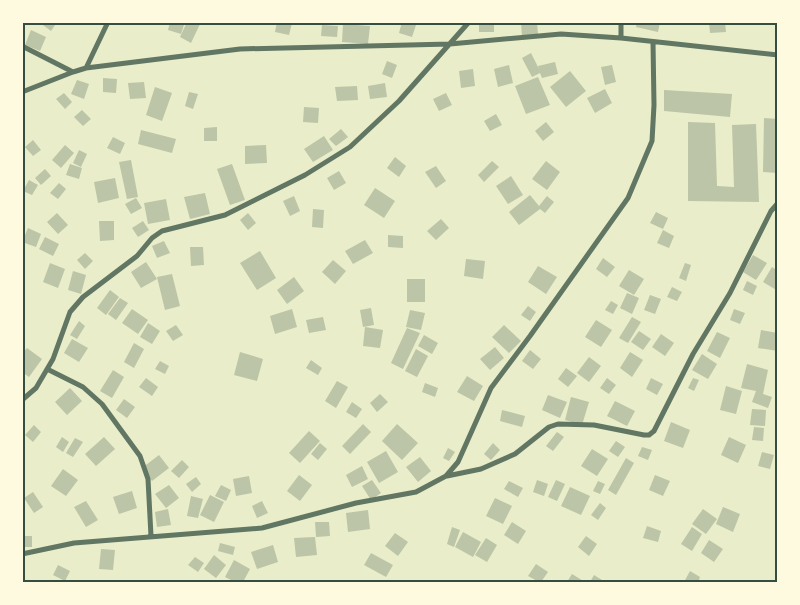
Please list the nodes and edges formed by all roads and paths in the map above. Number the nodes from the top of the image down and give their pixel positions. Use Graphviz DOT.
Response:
graph roads {
  1 [pos="108,22"];
  2 [pos="469,22"];
  3 [pos="621,22"];
  4 [pos="621,38"];
  5 [pos="653,42"];
  6 [pos="450,44"];
  7 [pos="22,46"];
  8 [pos="778,55"];
  9 [pos="86,68"];
  10 [pos="73,72"];
  11 [pos="22,92"];
  12 [pos="778,203"];
  13 [pos="47,369"];
  14 [pos="22,400"];
  15 [pos="446,476"];
  16 [pos="151,536"];
  17 [pos="22,554"];
  1 -- 9 [label="street"];
  2 -- 6 [label="street"];
  3 -- 4 [label="street"];
  4 -- 5 [label="street"];
  4 -- 6 [label="street"];
  5 -- 8 [label="street"];
  5 -- 15 [label="street"];
  6 -- 9 [label="street"];
  6 -- 13 [label="street"];
  7 -- 10 [label="street"];
  9 -- 10 [label="street"];
  10 -- 11 [label="street"];
  12 -- 15 [label="street"];
  13 -- 14 [label="street"];
  13 -- 16 [label="street"];
  15 -- 16 [label="street"];
  16 -- 17 [label="street"];
}
